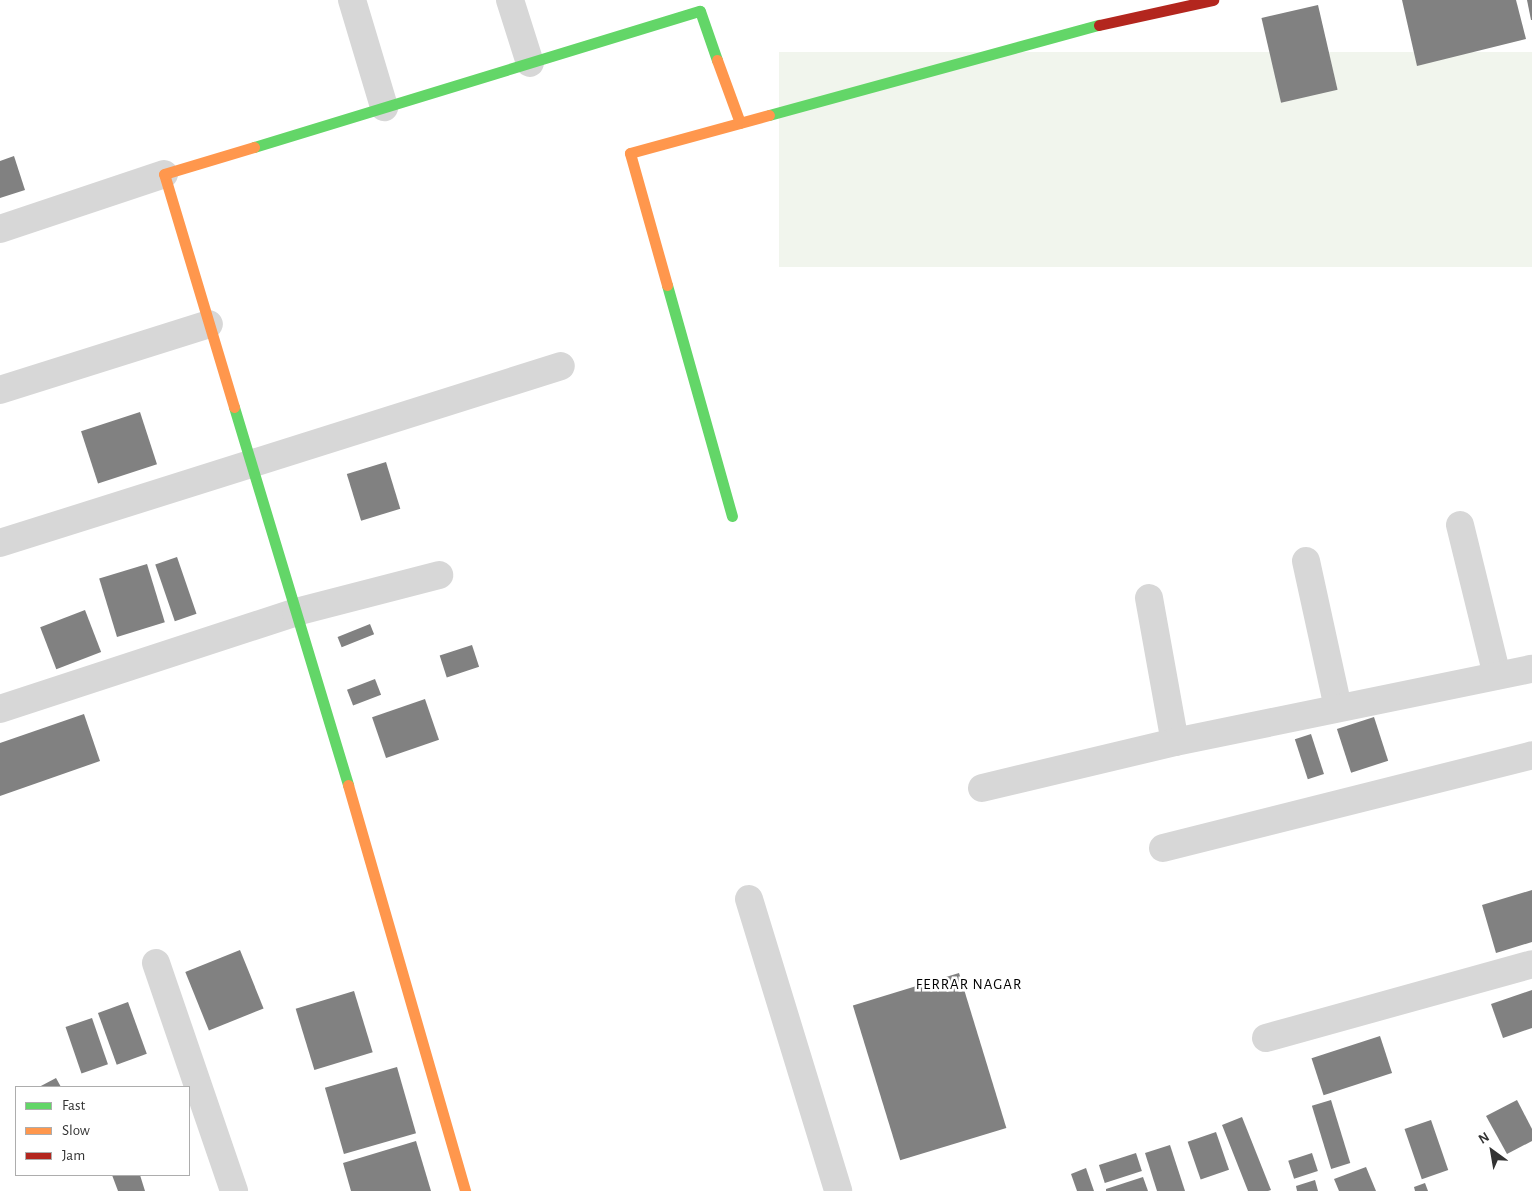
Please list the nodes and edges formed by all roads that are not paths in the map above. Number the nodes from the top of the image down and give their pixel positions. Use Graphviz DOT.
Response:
graph roads {
  1 [pos="352,0"];
  2 [pos="510,0"];
  3 [pos="1213,0"];
  4 [pos="530,63"];
  5 [pos="384,107"];
  6 [pos="740,123"];
  7 [pos="164,174"];
  8 [pos="0,229"];
  9 [pos="209,324"];
  10 [pos="561,366"];
  11 [pos="0,390"];
  12 [pos="251,464"];
  13 [pos="732,516"];
  14 [pos="1460,525"];
  15 [pos="0,543"];
  16 [pos="1306,561"];
  17 [pos="439,575"];
  18 [pos="1149,598"];
  19 [pos="296,612"];
  20 [pos="1532,669"];
  21 [pos="1497,676"];
  22 [pos="1338,708"];
  23 [pos="0,709"];
  24 [pos="1175,742"];
  25 [pos="1532,755"];
  26 [pos="982,788"];
  27 [pos="1163,848"];
  28 [pos="748,899"];
  29 [pos="156,963"];
  30 [pos="1532,964"];
  31 [pos="1266,1038"];
  32 [pos="234,1191"];
  33 [pos="465,1191"];
  34 [pos="838,1191"];
  1 -- 5 [label="street"];
  2 -- 4 [label="street"];
  3 -- 6 [label="street"];
  4 -- 5 [label="street"];
  4 -- 6 [label="street"];
  5 -- 7 [label="street"];
  6 -- 13 [label="street"];
  7 -- 8 [label="street"];
  7 -- 9 [label="street"];
  9 -- 11 [label="street"];
  9 -- 12 [label="street"];
  10 -- 12 [label="street"];
  12 -- 15 [label="street"];
  12 -- 19 [label="street"];
  14 -- 21 [label="street"];
  16 -- 22 [label="street"];
  17 -- 19 [label="street"];
  18 -- 24 [label="street"];
  19 -- 23 [label="street"];
  19 -- 33 [label="street"];
  20 -- 21 [label="street"];
  21 -- 22 [label="street"];
  22 -- 24 [label="street"];
  24 -- 26 [label="street"];
  25 -- 27 [label="street"];
  28 -- 34 [label="street"];
  29 -- 32 [label="street"];
  30 -- 31 [label="street"];
}
